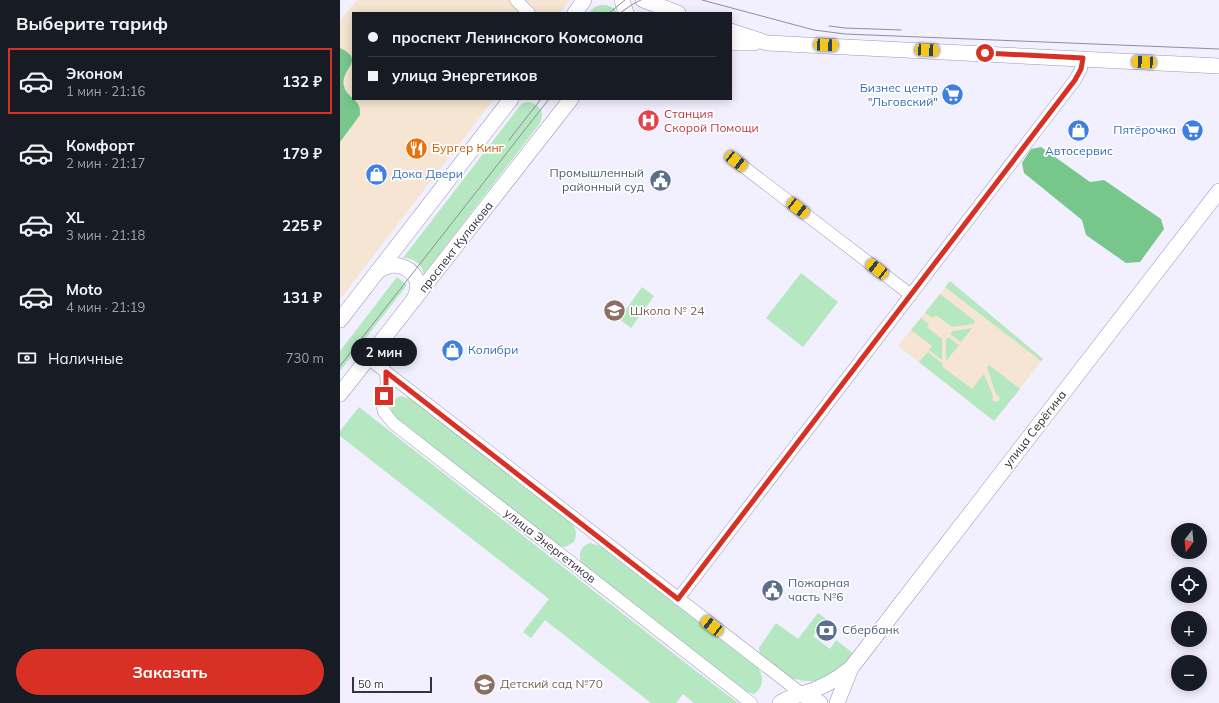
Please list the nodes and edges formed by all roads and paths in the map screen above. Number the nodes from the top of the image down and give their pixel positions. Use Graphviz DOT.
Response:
graph roads {
  1 [pos="516,0"];
  2 [pos="584,0"];
  3 [pos="622,0"];
  4 [pos="634,0"];
  5 [pos="643,0"];
  6 [pos="668,0"];
  7 [pos="528,12"];
  8 [pos="576,12"];
  9 [pos="626,12"];
  10 [pos="630,12"];
  11 [pos="675,12"];
  12 [pos="685,12"];
  13 [pos="732,31"];
  14 [pos="732,43"];
  15 [pos="767,43"];
  16 [pos="1083,58"];
  17 [pos="1219,66"];
  18 [pos="511,100"];
  19 [pos="570,100"];
  20 [pos="736,161"];
  21 [pos="1219,190"];
  22 [pos="378,272"];
  23 [pos="911,295"];
  24 [pos="414,301"];
  25 [pos="340,320"];
  26 [pos="368,358"];
  27 [pos="386,372"];
  28 [pos="340,394"];
  29 [pos="678,599"];
  30 [pos="851,668"];
  31 [pos="802,694"];
  32 [pos="751,703"];
  33 [pos="780,703"];
  34 [pos="820,703"];
  35 [pos="837,703"];
  1 -- 7 [label="street"];
  2 -- 8 [label="main road"];
  3 -- 9 [label="main road"];
  4 -- 10 [label="main road"];
  5 -- 11 [label="main road"];
  6 -- 12 [label="main road"];
  13 -- 15 [label="main road"];
  14 -- 15 [label="main road"];
  15 -- 16 [label="main road"];
  16 -- 17 [label="main road"];
  16 -- 23 [label="street"];
  18 -- 22 [label="main road"];
  19 -- 24 [label="main road, проспект Кулакова"];
  20 -- 23 [label="street"];
  21 -- 30 [label="main road, улица Серёгина"];
  22 -- 24 [label="main road"];
  22 -- 25 [label="main road"];
  23 -- 29 [label="street"];
  24 -- 26 [label="main road, проспект Кулакова"];
  26 -- 27 [label="street"];
  26 -- 28 [label="main road, проспект Кулакова"];
  27 -- 29 [label="street"];
  27 -- 32 [label="street, улица Энергетиков"];
  29 -- 31 [label="street"];
  30 -- 31 [label="main road"];
  30 -- 35 [label="main road"];
  31 -- 33 [label="main road"];
  31 -- 34 [label="main road"];
}
